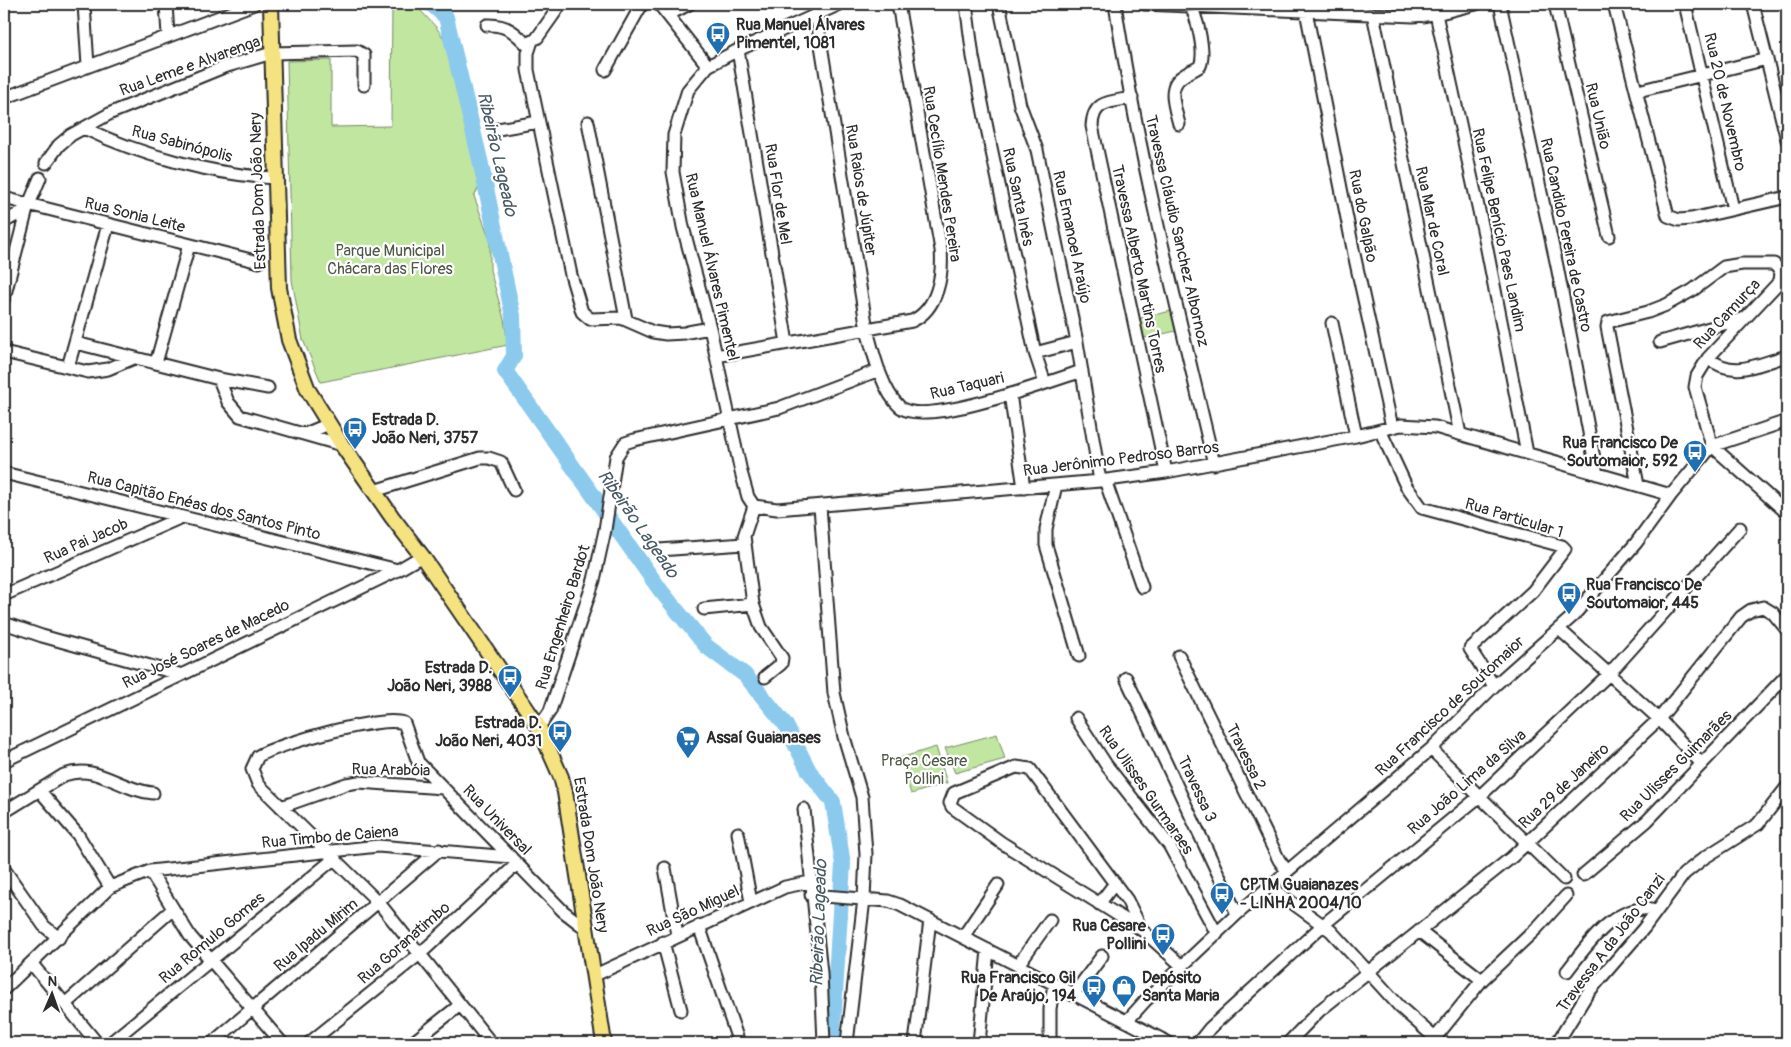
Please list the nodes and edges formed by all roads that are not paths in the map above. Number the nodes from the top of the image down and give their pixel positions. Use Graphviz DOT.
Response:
graph roads {
  1 [pos="84,4"];
  2 [pos="166,4"];
  3 [pos="254,4"];
  4 [pos="271,4"];
  5 [pos="561,4"];
  6 [pos="642,4"];
  7 [pos="659,4"];
  8 [pos="689,4"];
  9 [pos="840,4"];
  10 [pos="898,4"];
  11 [pos="966,4"];
  12 [pos="999,4"];
  13 [pos="1115,4"];
  14 [pos="1144,4"];
  15 [pos="1417,4"];
  16 [pos="1476,4"];
  17 [pos="1500,4"];
  18 [pos="1555,4"];
  19 [pos="1614,4"];
  20 [pos="1685,4"];
  21 [pos="1753,4"];
  22 [pos="1190,5"];
  23 [pos="1260,7"];
  24 [pos="1306,11"];
  25 [pos="816,14"];
  26 [pos="1373,14"];
  27 [pos="1436,14"];
  28 [pos="668,15"];
  29 [pos="1424,16"];
  30 [pos="486,25"];
  31 [pos="168,34"];
  32 [pos="533,42"];
  33 [pos="738,50"];
  34 [pos="272,53"];
  35 [pos="1767,59"];
  36 [pos="88,66"];
  37 [pos="708,66"];
  38 [pos="605,70"];
  39 [pos="1703,75"];
  40 [pos="364,85"];
  41 [pos="1638,91"];
  42 [pos="4,98"];
  43 [pos="1132,98"];
  44 [pos="538,122"];
  45 [pos="588,122"];
  46 [pos="1179,124"];
  47 [pos="84,128"];
  48 [pos="498,129"];
  49 [pos="1787,140"];
  50 [pos="46,163"];
  51 [pos="40,178"];
  52 [pos="275,178"];
  53 [pos="1787,197"];
  54 [pos="4,198"];
  55 [pos="28,207"];
  56 [pos="1733,208"];
  57 [pos="4,222"];
  58 [pos="108,225"];
  59 [pos="1610,236"];
  60 [pos="189,246"];
  61 [pos="259,262"];
  62 [pos="1783,279"];
  63 [pos="4,298"];
  64 [pos="1745,318"];
  65 [pos="626,319"];
  66 [pos="1332,323"];
  67 [pos="710,328"];
  68 [pos="867,330"];
  69 [pos="1077,342"];
  70 [pos="1660,342"];
  71 [pos="76,343"];
  72 [pos="787,343"];
  73 [pos="4,352"];
  74 [pos="1035,353"];
  75 [pos="716,356"];
  76 [pos="1787,356"];
  77 [pos="134,358"];
  78 [pos="1708,358"];
  79 [pos="156,363"];
  80 [pos="68,367"];
  81 [pos="879,370"];
  82 [pos="1082,371"];
  83 [pos="302,373"];
  84 [pos="219,379"];
  85 [pos="1045,383"];
  86 [pos="268,388"];
  87 [pos="1010,394"];
  88 [pos="730,420"];
  89 [pos="1787,421"];
  90 [pos="329,424"];
  91 [pos="1392,427"];
  92 [pos="1380,430"];
  93 [pos="305,434"];
  94 [pos="1460,434"];
  95 [pos="1356,436"];
  96 [pos="342,445"];
  97 [pos="1712,446"];
  98 [pos="1527,453"];
  99 [pos="1214,464"];
  100 [pos="1166,472"];
  101 [pos="4,473"];
  102 [pos="1597,474"];
  103 [pos="1102,480"];
  104 [pos="1056,485"];
  105 [pos="1638,485"];
  106 [pos="1024,488"];
  107 [pos="378,489"];
  108 [pos="514,490"];
  109 [pos="1671,495"];
  110 [pos="754,506"];
  111 [pos="820,506"];
  112 [pos="1787,513"];
  113 [pos="182,517"];
  114 [pos="1740,528"];
  115 [pos="744,544"];
  116 [pos="659,550"];
  117 [pos="422,556"];
  118 [pos="398,570"];
  119 [pos="1142,587"];
  120 [pos="4,596"];
  121 [pos="752,604"];
  122 [pos="704,609"];
  123 [pos="4,623"];
  124 [pos="1559,629"];
  125 [pos="1787,630"];
  126 [pos="1079,656"];
  127 [pos="1179,656"];
  128 [pos="179,674"];
  129 [pos="1608,674"];
  130 [pos="1787,675"];
  131 [pos="765,677"];
  132 [pos="1126,678"];
  133 [pos="1494,686"];
  134 [pos="1076,718"];
  135 [pos="1659,720"];
  136 [pos="539,727"];
  137 [pos="1431,749"];
  138 [pos="4,761"];
  139 [pos="1702,764"];
  140 [pos="1787,787"];
  141 [pos="443,788"];
  142 [pos="40,791"];
  143 [pos="153,793"];
  144 [pos="1480,796"];
  145 [pos="281,806"];
  146 [pos="804,809"];
  147 [pos="4,812"];
  148 [pos="738,833"];
  149 [pos="1528,842"];
  150 [pos="439,850"];
  151 [pos="331,855"];
  152 [pos="514,860"];
  153 [pos="665,868"];
  154 [pos="4,869"];
  155 [pos="150,871"];
  156 [pos="1287,871"];
  157 [pos="1583,875"];
  158 [pos="1564,879"];
  159 [pos="810,882"];
  160 [pos="1115,883"];
  161 [pos="998,885"];
  162 [pos="1269,886"];
  163 [pos="110,887"];
  164 [pos="811,895"];
  165 [pos="1566,896"];
  166 [pos="864,899"];
  167 [pos="751,902"];
  168 [pos="380,903"];
  169 [pos="1099,904"];
  170 [pos="173,909"];
  171 [pos="1657,910"];
  172 [pos="1236,914"];
  173 [pos="930,920"];
  174 [pos="1050,920"];
  175 [pos="1322,925"];
  176 [pos="699,926"];
  177 [pos="585,928"];
  178 [pos="1142,930"];
  179 [pos="1419,931"];
  180 [pos="1217,934"];
  181 [pos="677,936"];
  182 [pos="963,937"];
  183 [pos="59,938"];
  184 [pos="663,942"];
  185 [pos="988,950"];
  186 [pos="421,953"];
  187 [pos="1102,956"];
  188 [pos="209,960"];
  189 [pos="32,964"];
  190 [pos="1018,965"];
  191 [pos="1182,966"];
  192 [pos="1567,971"];
  193 [pos="1369,973"];
  194 [pos="593,976"];
  195 [pos="1482,980"];
  196 [pos="1054,984"];
  197 [pos="4,989"];
  198 [pos="1073,994"];
  199 [pos="65,1004"];
  200 [pos="460,1005"];
  201 [pos="253,1010"];
  202 [pos="681,1010"];
  203 [pos="1127,1021"];
  204 [pos="1433,1040"];
  205 [pos="97,1043"];
  206 [pos="110,1043"];
  207 [pos="212,1043"];
  208 [pos="282,1043"];
  209 [pos="309,1043"];
  210 [pos="412,1043"];
  211 [pos="491,1043"];
  212 [pos="604,1043"];
  213 [pos="739,1043"];
  214 [pos="824,1043"];
  215 [pos="847,1043"];
  216 [pos="915,1043"];
  217 [pos="979,1043"];
  218 [pos="1050,1043"];
  219 [pos="1169,1043"];
  220 [pos="1198,1043"];
  221 [pos="1288,1043"];
  222 [pos="1557,1043"];
  1 -- 36 [label="street"];
  2 -- 31 [label="street"];
  3 -- 31 [label="street"];
  4 -- 34 [label="main road, Estrada Dom João Nery"];
  5 -- 32 [label="street"];
  6 -- 38 [label="street"];
  7 -- 28 [label="street"];
  8 -- 28 [label="street"];
  9 -- 25 [label="street, Rua Manuel Álvares Pimentel"];
  10 -- 68 [label="street, Rua Cecílio Mendes Pereira"];
  11 -- 74 [label="street, Rua Santa Inês"];
  12 -- 69 [label="street, Rua Emanoel Araújo"];
  13 -- 43 [label="street, Travessa Cláudio Sanchez Albornoz"];
  14 -- 22 [label="street"];
  15 -- 29 [label="street"];
  16 -- 27 [label="street"];
  17 -- 102 [label="street, Rua Candido Pereira de Castro"];
  18 -- 59 [label="street, Rua União"];
  19 -- 41 [label="street"];
  20 -- 39 [label="street, Rua 20 de Novembro"];
  21 -- 35 [label="street"];
  22 -- 23 [label="street"];
  22 -- 46 [label="street"];
  23 -- 24 [label="street"];
  24 -- 26 [label="street"];
  24 -- 91 [label="street, Rua do Galpão"];
  25 -- 33 [label="street, Rua Manuel Álvares Pimentel"];
  25 -- 68 [label="street, Rua Raios de Júpiter"];
  26 -- 29 [label="street"];
  26 -- 94 [label="street, Rua Mar de Coral"];
  27 -- 29 [label="street"];
  27 -- 98 [label="street, Rua Felipe Benício Paes Landim"];
  28 -- 37 [label="street"];
  30 -- 32 [label="street"];
  31 -- 36 [label="street"];
  32 -- 44 [label="street"];
  33 -- 37 [label="street, Rua Manuel Álvares Pimentel"];
  33 -- 72 [label="street, Rua Flor de Mel"];
  34 -- 40 [label="street, Rua Leme e Alvarenga"];
  34 -- 47 [label="street, Rua Leme e Alvarenga"];
  34 -- 52 [label="main road, Estrada Dom João Nery"];
  35 -- 39 [label="street"];
  35 -- 49 [label="street"];
  36 -- 42 [label="street"];
  37 -- 67 [label="street, Rua Manuel Álvares Pimentel"];
  39 -- 41 [label="street"];
  39 -- 56 [label="street, Rua 20 de Novembro"];
  41 -- 56 [label="street"];
  43 -- 99 [label="street, Travessa Cláudio Sanchez Albornoz"];
  43 -- 100 [label="street, Travessa Alberto Martins Torres"];
  44 -- 48 [label="street"];
  44 -- 65 [label="street"];
  45 -- 65 [label="street"];
  47 -- 50 [label="street, Rua Leme e Alvarenga"];
  47 -- 52 [label="street, Rua Sabinópolis"];
  51 -- 55 [label="street"];
  52 -- 83 [label="main road, Estrada Dom João Nery"];
  53 -- 56 [label="street"];
  54 -- 55 [label="street, Rua Sonia Leite"];
  55 -- 57 [label="street"];
  55 -- 58 [label="street, Rua Sonia Leite"];
  55 -- 63 [label="street"];
  58 -- 60 [label="street, Rua Sonia Leite"];
  58 -- 71 [label="street"];
  60 -- 61 [label="street, Rua Sonia Leite"];
  60 -- 79 [label="street"];
  62 -- 64 [label="street, Rua Camurça"];
  62 -- 105 [label="street"];
  64 -- 70 [label="street"];
  64 -- 78 [label="street, Rua Camurça"];
  65 -- 67 [label="street"];
  66 -- 95 [label="street"];
  67 -- 75 [label="street, Rua Manuel Álvares Pimentel"];
  68 -- 72 [label="street, Rua Cecílio Mendes Pereira"];
  68 -- 81 [label="street, Rua Raios de Júpiter"];
  69 -- 74 [label="street"];
  69 -- 82 [label="street, Rua Emanoel Araújo"];
  71 -- 77 [label="street"];
  71 -- 80 [label="street"];
  72 -- 75 [label="street, Rua Cecílio Mendes Pereira"];
  73 -- 80 [label="street"];
  74 -- 85 [label="street, Rua Santa Inês"];
  75 -- 88 [label="street, Rua Manuel Álvares Pimentel"];
  76 -- 78 [label="street"];
  77 -- 79 [label="street"];
  77 -- 80 [label="street"];
  78 -- 97 [label="street, Rua Camurça"];
  79 -- 84 [label="street"];
  81 -- 87 [label="street, Rua Taquari"];
  81 -- 88 [label="street, Rua Engenheiro Bardot"];
  82 -- 85 [label="street, Rua Taquari"];
  82 -- 103 [label="street, Rua Emanoel Araújo"];
  83 -- 90 [label="main road, Estrada Dom João Nery"];
  83 -- 107 [label="main road, Estrada Dom João Nery"];
  84 -- 86 [label="street"];
  84 -- 93 [label="street"];
  85 -- 87 [label="street, Rua Taquari"];
  87 -- 106 [label="street"];
  88 -- 110 [label="street, Rua Manuel Álvares Pimentel"];
  88 -- 136 [label="street, Rua Engenheiro Bardot"];
  89 -- 97 [label="street"];
  90 -- 93 [label="street"];
  90 -- 96 [label="main road, Estrada Dom João Nery"];
  91 -- 92 [label="street, Rua Jerônimo Pedroso Barros"];
  91 -- 94 [label="street, Rua Jerônimo Pedroso Barros"];
  92 -- 95 [label="street, Rua Jerônimo Pedroso Barros"];
  92 -- 133 [label="street, Rua Particular 1"];
  93 -- 96 [label="street"];
  94 -- 98 [label="street, Rua Jerônimo Pedroso Barros"];
  95 -- 99 [label="street, Rua Jerônimo Pedroso Barros"];
  96 -- 107 [label="main road, Estrada Dom João Nery"];
  97 -- 109 [label="street, Rua Francisco de Soutomaior"];
  97 -- 112 [label="street"];
  98 -- 102 [label="street, Rua Jerônimo Pedroso Barros"];
  99 -- 100 [label="street, Rua Jerônimo Pedroso Barros"];
  100 -- 103 [label="street, Rua Jerônimo Pedroso Barros"];
  101 -- 113 [label="street, Rua Capitão Enéas dos Santos Pinto"];
  102 -- 105 [label="street, Rua Jerônimo Pedroso Barros"];
  103 -- 104 [label="street, Rua Jerônimo Pedroso Barros"];
  103 -- 119 [label="street, Rua Emanoel Araújo"];
  104 -- 106 [label="street, Rua Jerônimo Pedroso Barros"];
  104 -- 126 [label="street"];
  105 -- 109 [label="street, Rua Jerônimo Pedroso Barros"];
  106 -- 111 [label="street, Rua Jerônimo Pedroso Barros"];
  107 -- 108 [label="street"];
  107 -- 117 [label="main road, Estrada Dom João Nery"];
  109 -- 124 [label="street, Rua Francisco de Soutomaior"];
  110 -- 111 [label="street, Rua Jerônimo Pedroso Barros"];
  110 -- 115 [label="street"];
  111 -- 166 [label="street"];
  113 -- 118 [label="street, Rua Capitão Enéas dos Santos Pinto"];
  113 -- 120 [label="street, Rua Pai Jacob"];
  114 -- 129 [label="street, Rua João Lima da Silva"];
  115 -- 116 [label="street"];
  115 -- 121 [label="street"];
  117 -- 118 [label="street, Rua José Soares de Macedo"];
  117 -- 136 [label="main road, Estrada Dom João Nery"];
  118 -- 128 [label="street, Rua José Soares de Macedo"];
  121 -- 122 [label="street"];
  121 -- 131 [label="street"];
  123 -- 128 [label="street"];
  124 -- 129 [label="street"];
  124 -- 133 [label="street, Rua Francisco de Soutomaior"];
  125 -- 135 [label="street, Rua 29 de Janeiro"];
  127 -- 156 [label="street, Travessa 2"];
  128 -- 138 [label="street, Rua José Soares de Macedo"];
  129 -- 135 [label="street"];
  129 -- 144 [label="street, Rua João Lima da Silva"];
  130 -- 139 [label="street, Rua Ulisses Guimarães"];
  132 -- 172 [label="street, Travessa 3"];
  133 -- 137 [label="street, Rua Francisco de Soutomaior"];
  134 -- 180 [label="street, Rua Ulisses Gurmaraes"];
  135 -- 139 [label="street"];
  135 -- 149 [label="street, Rua 29 de Janeiro"];
  136 -- 177 [label="main road, Estrada Dom João Nery"];
  137 -- 144 [label="street"];
  137 -- 156 [label="street, Rua Francisco de Soutomaior"];
  139 -- 157 [label="street, Rua Ulisses Guimarães"];
  140 -- 171 [label="street, Travessa A da João Canzi"];
  141 -- 145 [label="street, Rua Arabóia"];
  141 -- 145 [label="street, Rua Universal"];
  141 -- 152 [label="street, Rua Universal"];
  142 -- 143 [label="street"];
  142 -- 147 [label="street"];
  142 -- 163 [label="street"];
  144 -- 149 [label="street"];
  144 -- 175 [label="street, Rua João Lima da Silva"];
  145 -- 151 [label="street"];
  146 -- 159 [label="street"];
  148 -- 167 [label="street"];
  149 -- 158 [label="street"];
  149 -- 179 [label="street, Rua 29 de Janeiro"];
  150 -- 151 [label="street, Rua Timbo de Caiena"];
  150 -- 152 [label="street, Rua Timbo de Caiena"];
  150 -- 168 [label="street, Rua Ipadu Mirim"];
  151 -- 155 [label="street, Rua Timbo de Caiena"];
  151 -- 168 [label="street"];
  151 -- 188 [label="street, Rua Romulo Gomes"];
  152 -- 177 [label="street, Rua Universal"];
  152 -- 186 [label="street, Rua Goranatimbo"];
  153 -- 181 [label="street"];
  154 -- 183 [label="street"];
  155 -- 163 [label="street, Rua Timbo de Caiena"];
  155 -- 170 [label="street"];
  156 -- 162 [label="street, Rua Francisco de Soutomaior"];
  159 -- 164 [label="street"];
  159 -- 167 [label="street, Rua São Miguel"];
  160 -- 169 [label="street"];
  160 -- 169 [label="street"];
  160 -- 178 [label="street"];
  161 -- 182 [label="street"];
  162 -- 172 [label="street, Rua Francisco de Soutomaior"];
  162 -- 175 [label="street"];
  163 -- 183 [label="street"];
  164 -- 166 [label="street"];
  164 -- 214 [label="street"];
  165 -- 195 [label="street"];
  166 -- 173 [label="street"];
  166 -- 215 [label="street"];
  167 -- 176 [label="street, Rua São Miguel"];
  168 -- 186 [label="street"];
  168 -- 201 [label="street, Rua Ipadu Mirim"];
  169 -- 178 [label="street"];
  170 -- 188 [label="street"];
  170 -- 199 [label="street"];
  171 -- 192 [label="street"];
  171 -- 222 [label="street, Travessa A da João Canzi"];
  172 -- 180 [label="street, Rua Francisco de Soutomaior"];
  173 -- 182 [label="street"];
  173 -- 216 [label="street"];
  174 -- 190 [label="street"];
  175 -- 193 [label="street"];
  175 -- 220 [label="street, Rua João Lima da Silva"];
  176 -- 181 [label="street, Rua São Miguel"];
  176 -- 213 [label="street"];
  177 -- 194 [label="main road, Estrada Dom João Nery"];
  178 -- 191 [label="street"];
  179 -- 193 [label="street, Rua 29 de Janeiro"];
  179 -- 195 [label="street"];
  180 -- 191 [label="street, Rua Francisco de Soutomaior"];
  181 -- 184 [label="street, Rua São Miguel"];
  182 -- 185 [label="street"];
  183 -- 189 [label="street"];
  184 -- 194 [label="street, Rua São Miguel"];
  184 -- 202 [label="street"];
  185 -- 190 [label="street"];
  185 -- 217 [label="street"];
  186 -- 200 [label="street"];
  186 -- 209 [label="street, Rua Goranatimbo"];
  187 -- 198 [label="street"];
  188 -- 201 [label="street"];
  188 -- 206 [label="street, Rua Romulo Gomes"];
  189 -- 197 [label="street"];
  189 -- 199 [label="street"];
  190 -- 196 [label="street"];
  191 -- 203 [label="street, Rua Francisco de Soutomaior"];
  193 -- 204 [label="street"];
  193 -- 221 [label="street, Rua 29 de Janeiro"];
  194 -- 212 [label="main road, Estrada Dom João Nery"];
  195 -- 204 [label="street"];
  196 -- 198 [label="street"];
  196 -- 218 [label="street"];
  198 -- 203 [label="street"];
  199 -- 205 [label="street"];
  200 -- 210 [label="street"];
  200 -- 211 [label="street"];
  201 -- 207 [label="street, Rua Ipadu Mirim"];
  201 -- 208 [label="street"];
  203 -- 219 [label="street"];
}
